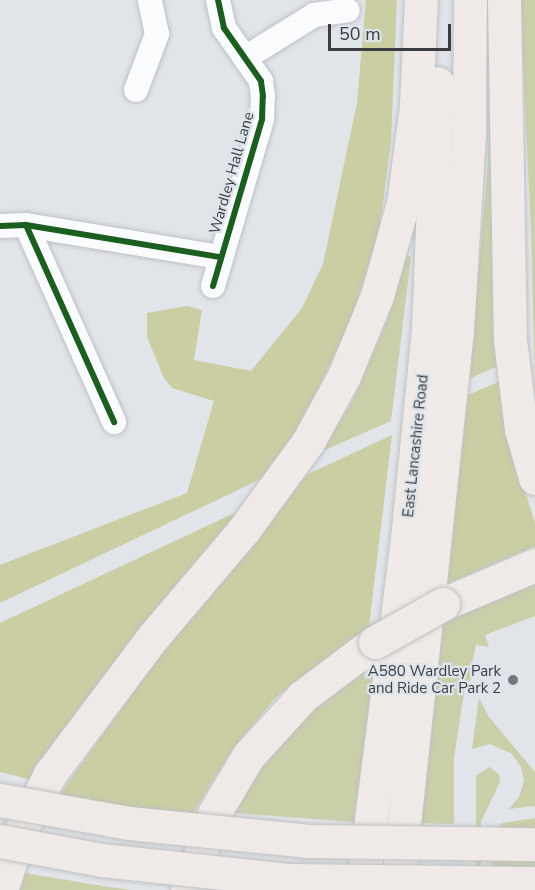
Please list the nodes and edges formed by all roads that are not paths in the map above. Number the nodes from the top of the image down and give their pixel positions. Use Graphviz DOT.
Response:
graph roads {
  1 [pos="150,0"];
  2 [pos="218,0"];
  3 [pos="421,0"];
  4 [pos="439,0"];
  5 [pos="470,0"];
  6 [pos="504,0"];
  7 [pos="348,10"];
  8 [pos="245,58"];
  9 [pos="136,90"];
  10 [pos="26,225"];
  11 [pos="0,226"];
  12 [pos="220,257"];
  13 [pos="213,286"];
  14 [pos="114,422"];
  15 [pos="535,478"];
  16 [pos="535,565"];
  17 [pos="0,800"];
  18 [pos="0,841"];
  19 [pos="535,844"];
  20 [pos="535,883"];
  21 [pos="1,890"];
  22 [pos="188,890"];
  23 [pos="362,890"];
  24 [pos="397,890"];
  1 -- 9 [label="street"];
  2 -- 8 [label="street, Wardley Hall Lane"];
  3 -- 21 [label="highway"];
  4 -- 23 [label="highway, East Lancashire Road"];
  5 -- 24 [label="highway, East Lancashire Road"];
  6 -- 15 [label="highway"];
  7 -- 8 [label="street"];
  8 -- 12 [label="street, Wardley Hall Lane"];
  10 -- 11 [label="street, Wardley Hall Lane"];
  10 -- 12 [label="street, Wardley Hall Lane"];
  10 -- 14 [label="street"];
  12 -- 13 [label="street, Wardley Hall Lane"];
  16 -- 22 [label="highway, bridge"];
  17 -- 19 [label="highway, bridge"];
  18 -- 20 [label="highway, bridge"];
}
